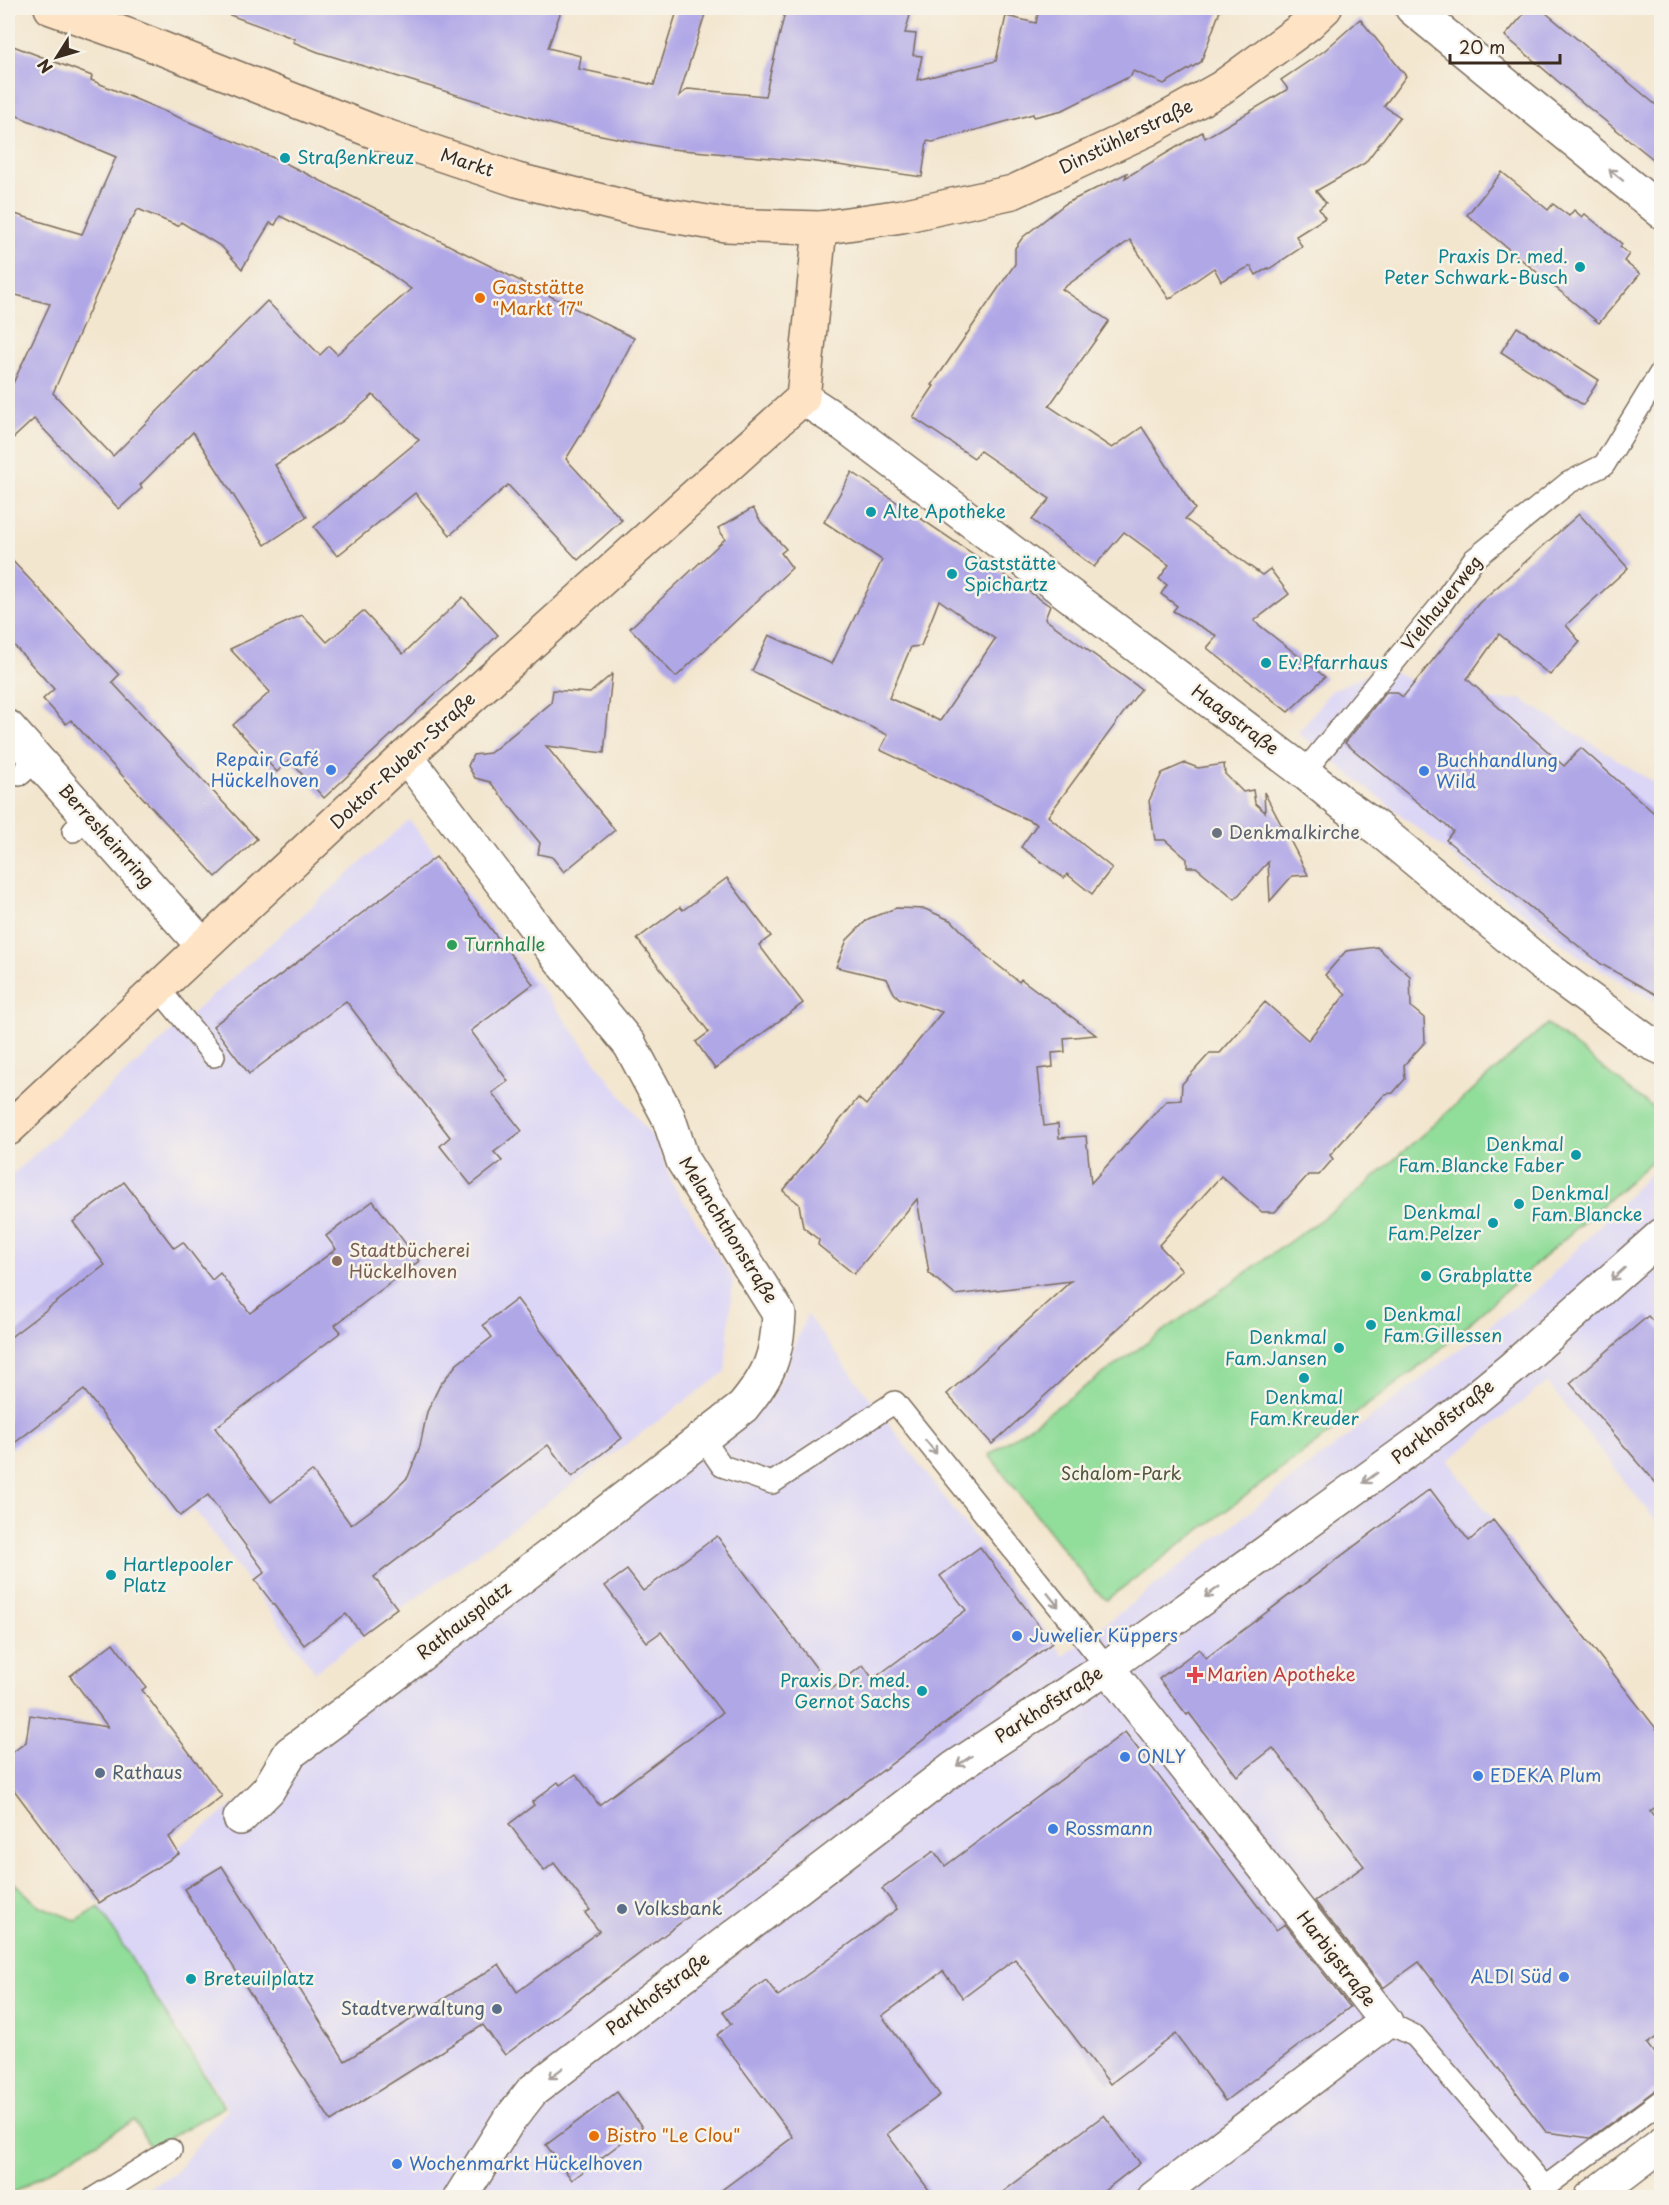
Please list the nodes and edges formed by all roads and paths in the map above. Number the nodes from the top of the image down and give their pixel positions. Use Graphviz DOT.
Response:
graph roads {
  1 [pos="51,8"];
  2 [pos="1325,8"];
  3 [pos="1412,8"];
  4 [pos="1662,212"];
  5 [pos="902,216"];
  6 [pos="820,228"];
  7 [pos="1662,370"];
  8 [pos="803,398"];
  9 [pos="8,727"];
  10 [pos="406,756"];
  11 [pos="1304,772"];
  12 [pos="204,946"];
  13 [pos="158,988"];
  14 [pos="1662,1048"];
  15 [pos="214,1056"];
  16 [pos="8,1129"];
  17 [pos="1662,1235"];
  18 [pos="702,1437"];
  19 [pos="1107,1667"];
  20 [pos="240,1818"];
  21 [pos="1386,2022"];
  22 [pos="1662,2100"];
  23 [pos="1662,2144"];
  24 [pos="171,2150"];
  25 [pos="94,2198"];
  26 [pos="460,2198"];
  27 [pos="1154,2198"];
  28 [pos="1591,2198"];
  1 -- 6 [label="main road, Markt"];
  2 -- 5 [label="main road, Dinstühlerstraße"];
  4 -- 3 [label="street, one-way"];
  5 -- 6 [label="main road, Markt"];
  6 -- 8 [label="main road"];
  7 -- 11 [label="lane, Vielhauerweg"];
  8 -- 10 [label="main road, Doktor-Ruben-Straße"];
  8 -- 11 [label="street, Haagstraße"];
  9 -- 12 [label="street, Berresheimring"];
  10 -- 12 [label="main road, Doktor-Ruben-Straße"];
  10 -- 18 [label="street, Melanchthonstraße"];
  11 -- 14 [label="street, Haagstraße"];
  12 -- 13 [label="main road, Doktor-Ruben-Straße"];
  13 -- 15 [label="lane"];
  13 -- 16 [label="main road, Doktor-Ruben-Straße"];
  17 -- 19 [label="street, Parkhofstraße, one-way"];
  18 -- 19 [label="lane, one-way"];
  18 -- 20 [label="street, Rathausplatz"];
  19 -- 21 [label="street, Harbigstraße"];
  19 -- 26 [label="street, Parkhofstraße, one-way"];
  21 -- 22 [label="lane"];
  21 -- 27 [label="street, Harbigstraße"];
  23 -- 28 [label="street"];
  24 -- 25 [label="lane"];
}
